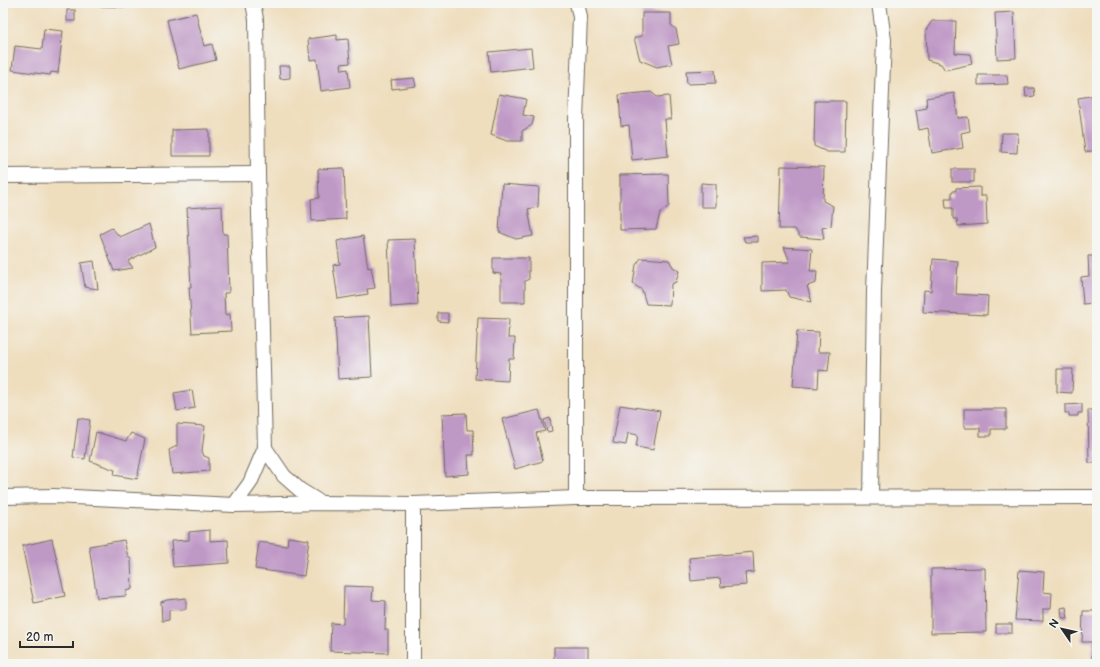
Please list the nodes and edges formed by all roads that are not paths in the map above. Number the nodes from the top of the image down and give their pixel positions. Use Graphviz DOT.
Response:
graph roads {
  1 [pos="253,3"];
  2 [pos="577,3"];
  3 [pos="879,3"];
  4 [pos="258,174"];
  5 [pos="3,176"];
  6 [pos="265,448"];
  7 [pos="3,497"];
  8 [pos="871,497"];
  9 [pos="1097,497"];
  10 [pos="576,498"];
  11 [pos="321,503"];
  12 [pos="413,504"];
  13 [pos="234,505"];
  14 [pos="413,664"];
  1 -- 4 [label="street"];
  2 -- 10 [label="street"];
  3 -- 8 [label="street"];
  4 -- 5 [label="street"];
  4 -- 6 [label="street"];
  6 -- 11 [label="street"];
  6 -- 13 [label="street"];
  7 -- 13 [label="street"];
  8 -- 9 [label="street"];
  8 -- 10 [label="street"];
  10 -- 12 [label="street"];
  11 -- 12 [label="street"];
  11 -- 13 [label="street"];
  12 -- 14 [label="street"];
}
